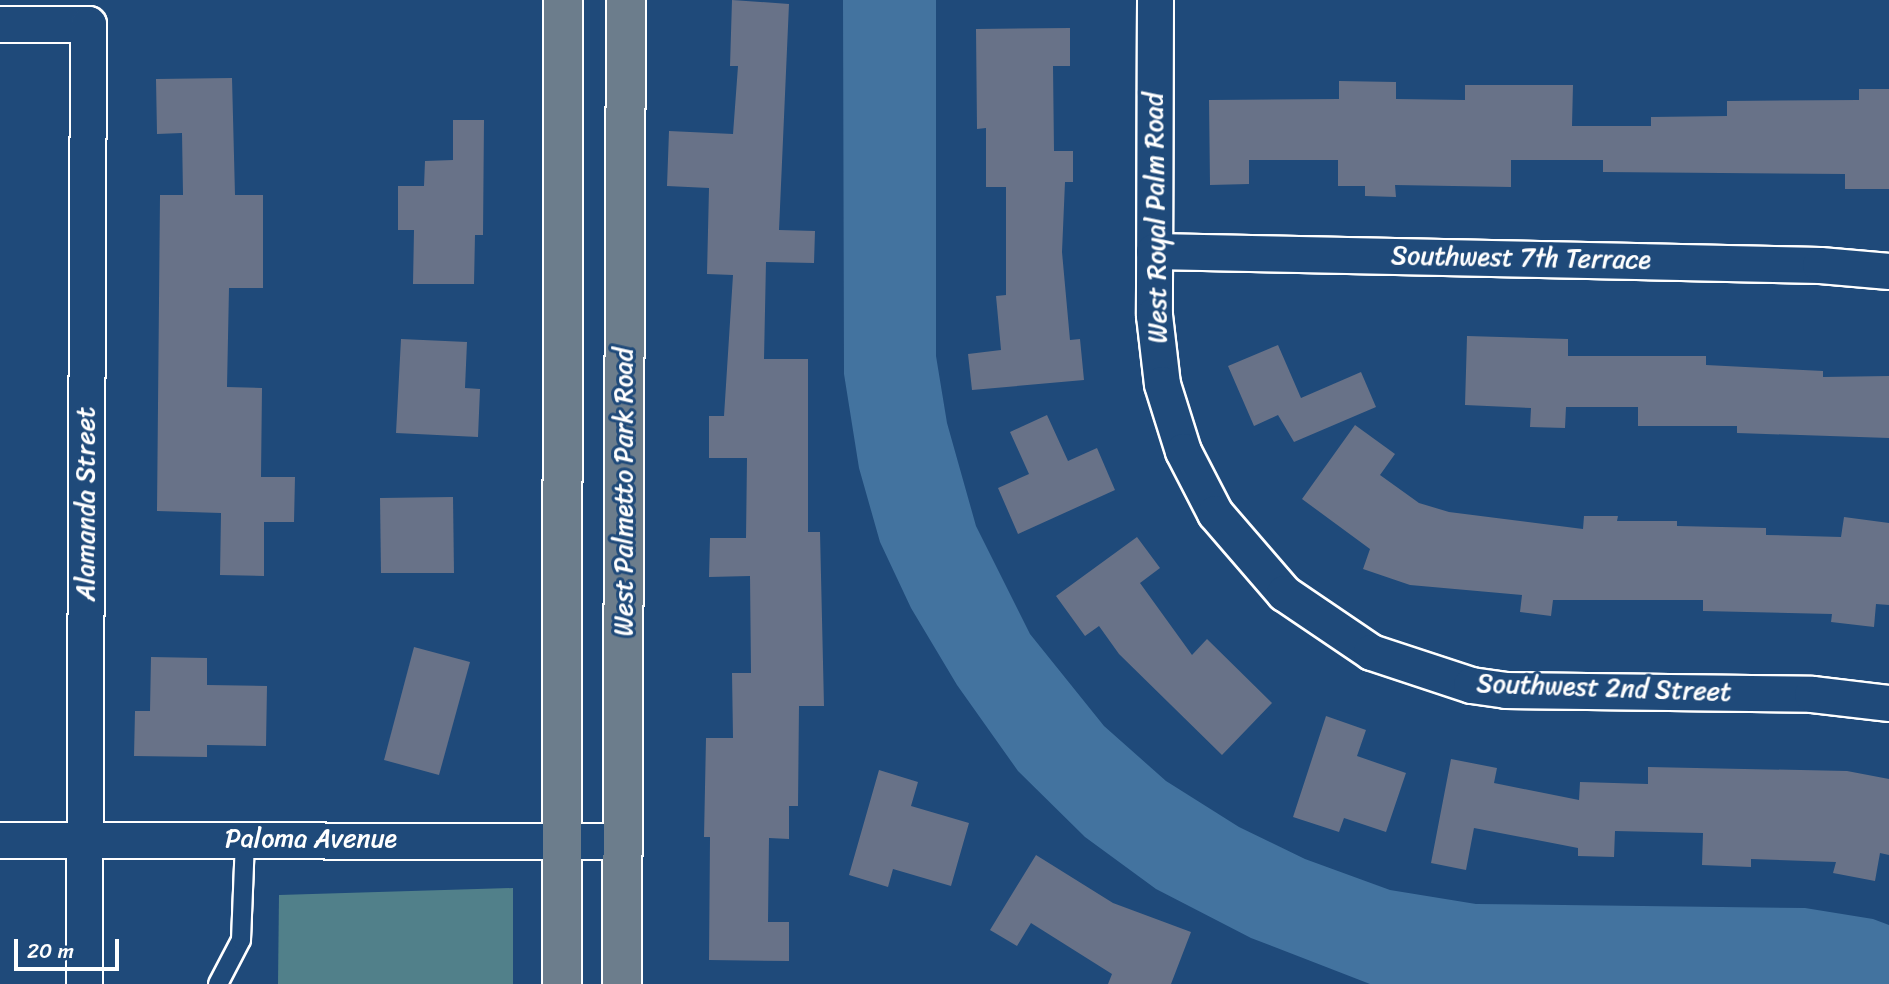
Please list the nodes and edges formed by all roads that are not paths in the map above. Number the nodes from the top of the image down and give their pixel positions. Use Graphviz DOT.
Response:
graph roads {
  1 [pos="563,0"];
  2 [pos="626,0"];
  3 [pos="1155,0"];
  4 [pos="0,24"];
  5 [pos="1154,251"];
  6 [pos="1889,271"];
  7 [pos="1237,543"];
  8 [pos="1889,703"];
  9 [pos="85,839"];
  10 [pos="245,839"];
  11 [pos="0,840"];
  12 [pos="562,840"];
  13 [pos="622,841"];
  14 [pos="84,984"];
  15 [pos="218,984"];
  16 [pos="562,984"];
  17 [pos="622,984"];
  1 -- 12 [label="main road"];
  2 -- 13 [label="main road, West Palmetto Park Road"];
  3 -- 5 [label="street, West Royal Palm Road"];
  4 -- 9 [label="street, Alamanda Street"];
  5 -- 6 [label="street, Southwest 7th Terrace"];
  5 -- 7 [label="street, West Royal Palm Road"];
  7 -- 8 [label="street, Southwest 2nd Street"];
  9 -- 10 [label="street, Paloma Avenue"];
  9 -- 11 [label="street, Paloma Avenue"];
  9 -- 14 [label="street, Alamanda Street"];
  10 -- 12 [label="street, Paloma Avenue"];
  10 -- 15 [label="lane"];
  12 -- 13 [label="street, Paloma Avenue"];
  12 -- 16 [label="main road"];
  13 -- 17 [label="main road, West Palmetto Park Road"];
}
